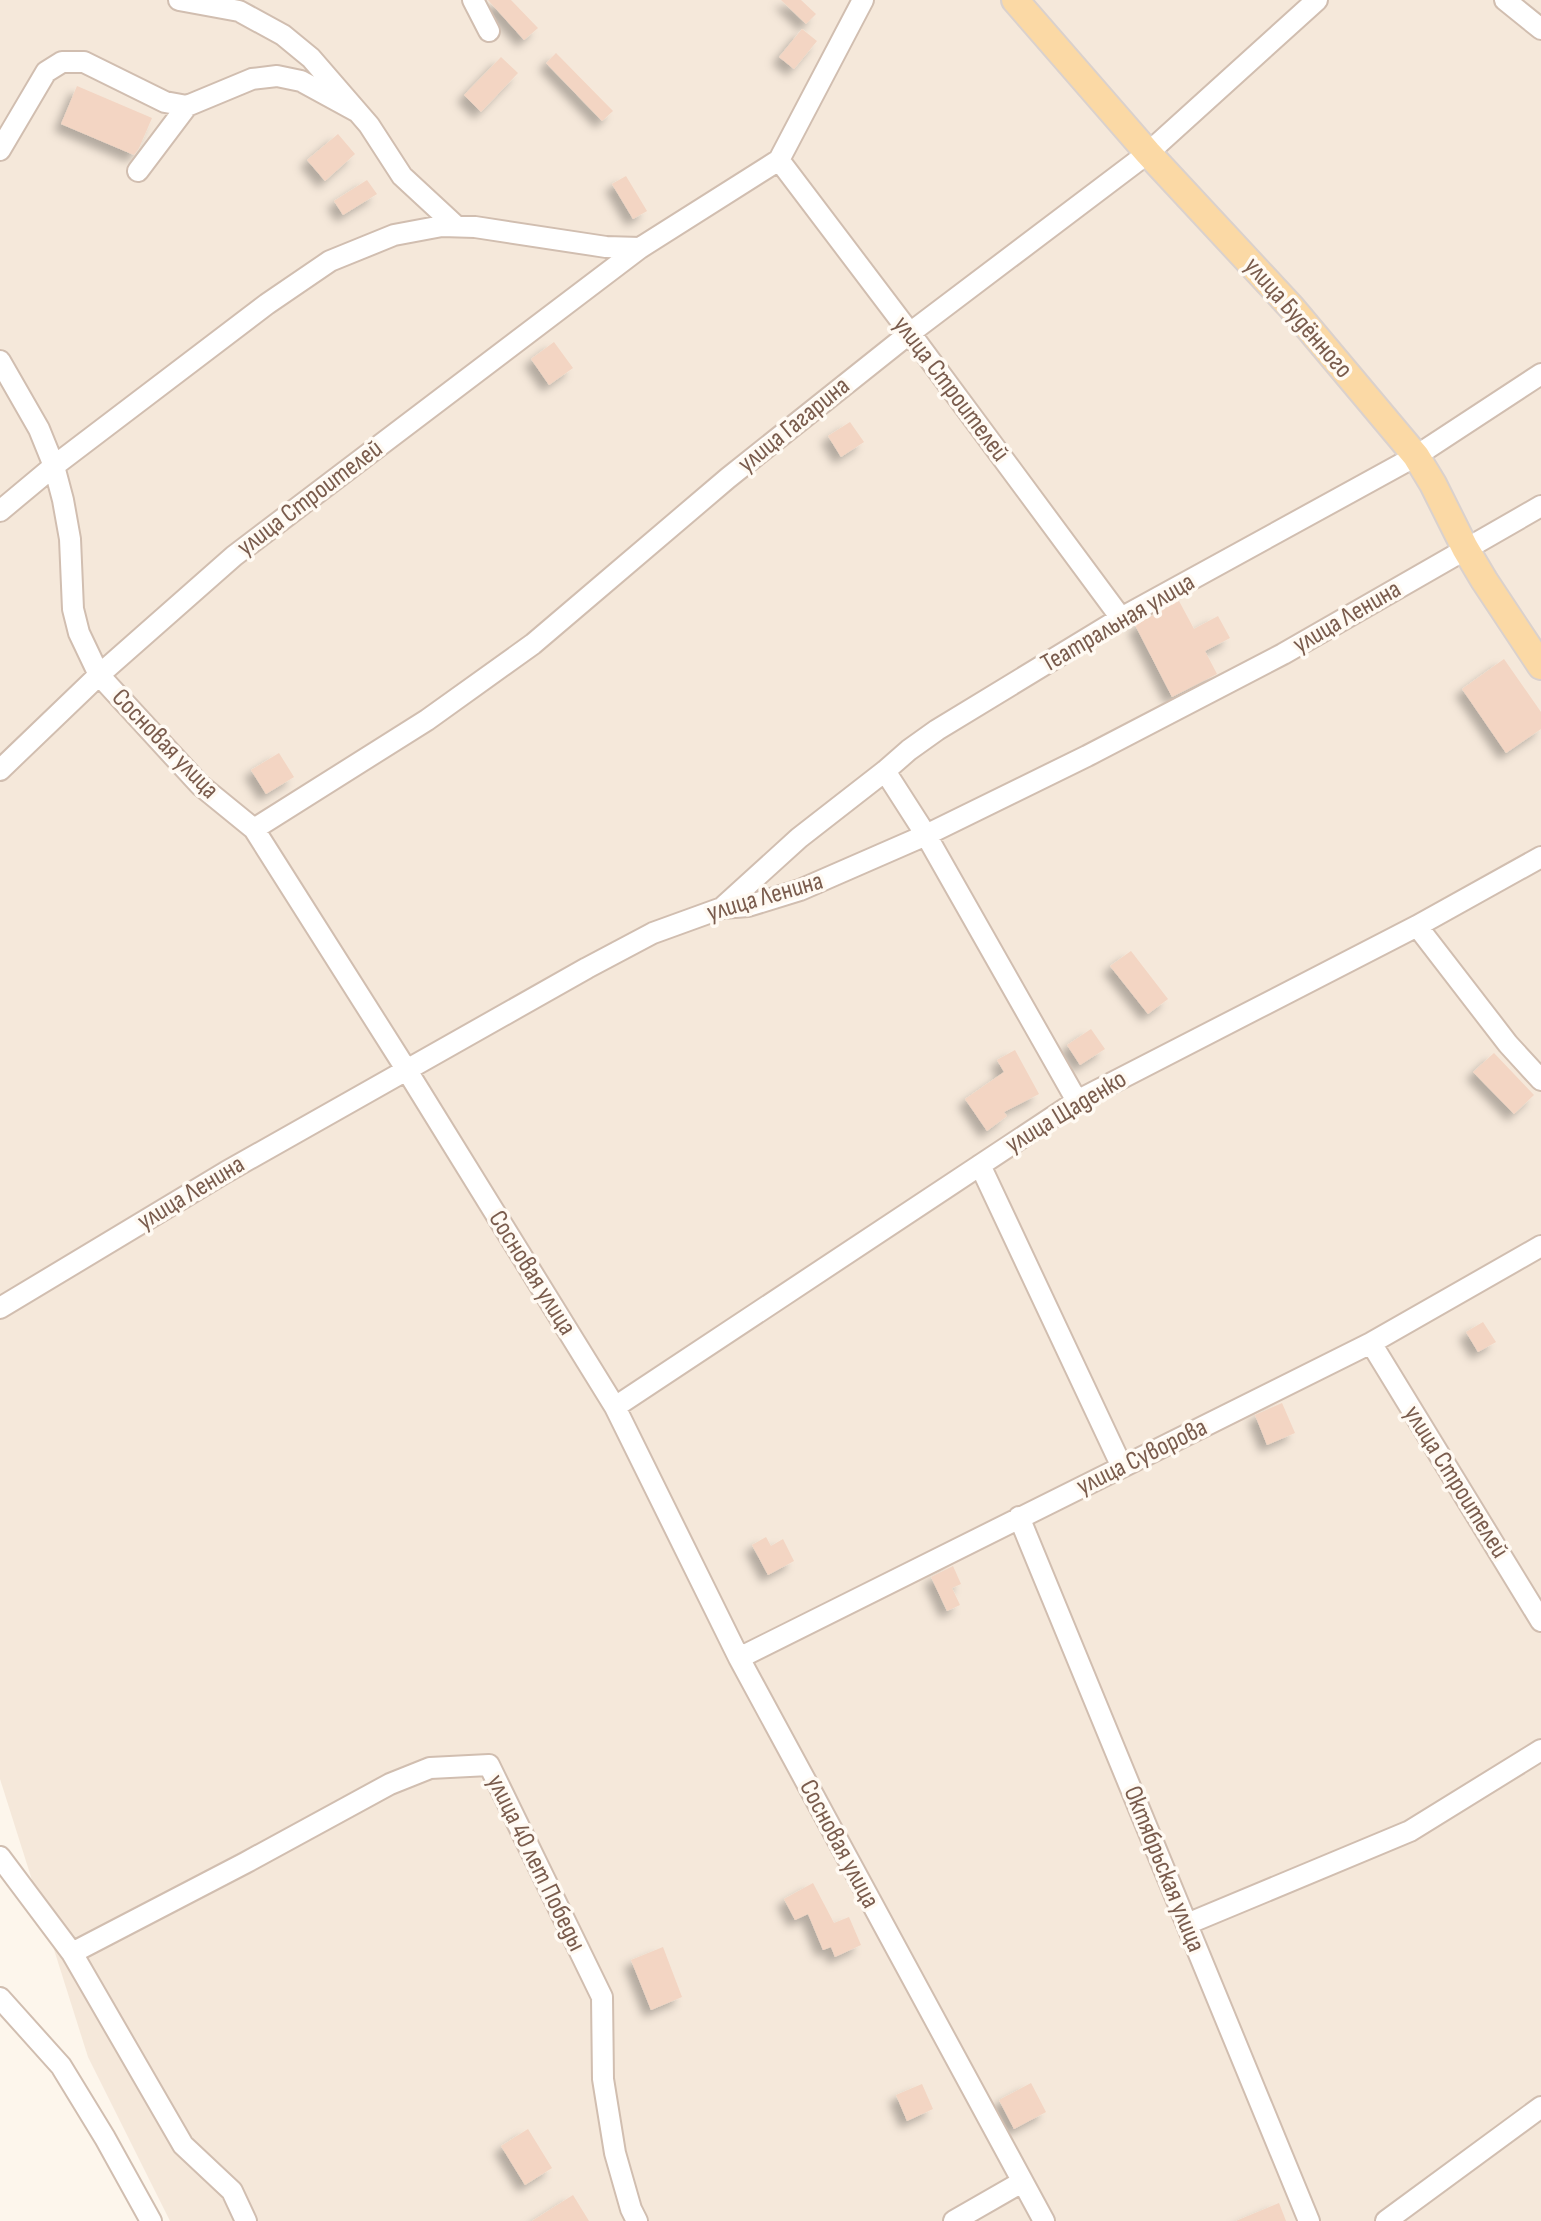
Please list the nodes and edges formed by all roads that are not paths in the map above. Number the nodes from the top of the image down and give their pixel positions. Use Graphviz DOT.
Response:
graph roads {
  1 [pos="179,0"];
  2 [pos="473,0"];
  3 [pos="863,0"];
  4 [pos="1015,0"];
  5 [pos="1317,0"];
  6 [pos="1505,0"];
  7 [pos="1541,29"];
  8 [pos="489,31"];
  9 [pos="187,106"];
  10 [pos="356,111"];
  11 [pos="0,150"];
  12 [pos="1148,153"];
  13 [pos="779,160"];
  14 [pos="138,171"];
  15 [pos="456,226"];
  16 [pos="640,248"];
  17 [pos="910,333"];
  18 [pos="0,361"];
  19 [pos="1541,374"];
  20 [pos="1416,456"];
  21 [pos="54,466"];
  22 [pos="1541,506"];
  23 [pos="0,511"];
  24 [pos="1465,548"];
  25 [pos="1121,618"];
  26 [pos="1541,666"];
  27 [pos="99,675"];
  28 [pos="0,770"];
  29 [pos="885,771"];
  30 [pos="254,829"];
  31 [pos="926,835"];
  32 [pos="1541,857"];
  33 [pos="722,908"];
  34 [pos="1417,926"];
  35 [pos="406,1069"];
  36 [pos="1541,1080"];
  37 [pos="1077,1101"];
  38 [pos="980,1165"];
  39 [pos="1541,1246"];
  40 [pos="0,1308"];
  41 [pos="1371,1343"];
  42 [pos="615,1407"];
  43 [pos="1122,1467"];
  44 [pos="1019,1517"];
  45 [pos="1541,1620"];
  46 [pos="739,1658"];
  47 [pos="1541,1750"];
  48 [pos="0,1857"];
  49 [pos="1187,1924"];
  50 [pos="72,1953"];
  51 [pos="0,1998"];
  52 [pos="1541,2107"];
  53 [pos="1022,2182"];
  54 [pos="151,2221"];
  55 [pos="246,2221"];
  56 [pos="637,2221"];
  57 [pos="954,2221"];
  58 [pos="1044,2221"];
  59 [pos="1309,2221"];
  60 [pos="1386,2221"];
  1 -- 10 [label="street"];
  2 -- 8 [label="street"];
  3 -- 13 [label="street, улица Строителей"];
  4 -- 12 [label="main road, улица Будённого"];
  5 -- 12 [label="street, улица Гагарина"];
  6 -- 7 [label="street"];
  9 -- 10 [label="street"];
  9 -- 11 [label="street"];
  9 -- 14 [label="street"];
  10 -- 15 [label="street"];
  12 -- 17 [label="street, улица Гагарина"];
  12 -- 20 [label="main road, улица Будённого"];
  13 -- 16 [label="street, улица Строителей"];
  13 -- 17 [label="street, улица Строителей"];
  15 -- 16 [label="street"];
  15 -- 21 [label="street"];
  16 -- 27 [label="street, улица Строителей"];
  17 -- 25 [label="street, улица Строителей"];
  17 -- 30 [label="street, улица Гагарина"];
  18 -- 21 [label="street, Сосновая улица"];
  19 -- 20 [label="street, Театральная улица"];
  20 -- 24 [label="main road, улица Будённого"];
  20 -- 25 [label="street, Театральная улица"];
  21 -- 23 [label="street"];
  21 -- 27 [label="street, Сосновая улица"];
  22 -- 24 [label="street, улица Ленина"];
  24 -- 26 [label="main road, улица Будённого"];
  24 -- 31 [label="street, улица Ленина"];
  25 -- 29 [label="street, Театральная улица"];
  27 -- 28 [label="street, улица Строителей"];
  27 -- 30 [label="street, Сосновая улица"];
  29 -- 31 [label="street"];
  29 -- 33 [label="street, Театральная улица"];
  30 -- 35 [label="street, Сосновая улица"];
  31 -- 33 [label="street, улица Ленина"];
  31 -- 37 [label="street"];
  32 -- 34 [label="street, улица Щаденко"];
  33 -- 35 [label="street, улица Ленина"];
  34 -- 36 [label="street"];
  34 -- 37 [label="street, улица Щаденко"];
  35 -- 40 [label="street, улица Ленина"];
  35 -- 42 [label="street, Сосновая улица"];
  37 -- 38 [label="street, улица Щаденко"];
  38 -- 42 [label="street, улица Щаденко"];
  38 -- 43 [label="street"];
  39 -- 41 [label="street, улица Суворова"];
  41 -- 43 [label="street, улица Суворова"];
  41 -- 45 [label="street, улица Строителей"];
  42 -- 46 [label="street, Сосновая улица"];
  43 -- 44 [label="street, улица Суворова"];
  44 -- 46 [label="street, улица Суворова"];
  44 -- 49 [label="street, Октябрьская улица"];
  46 -- 53 [label="street, Сосновая улица"];
  47 -- 49 [label="street"];
  48 -- 50 [label="street"];
  49 -- 59 [label="street, Октябрьская улица"];
  50 -- 55 [label="street"];
  50 -- 56 [label="street, улица 40 лет Победы"];
  51 -- 54 [label="street"];
  52 -- 60 [label="street"];
  53 -- 57 [label="street"];
  53 -- 58 [label="street, Сосновая улица"];
}
